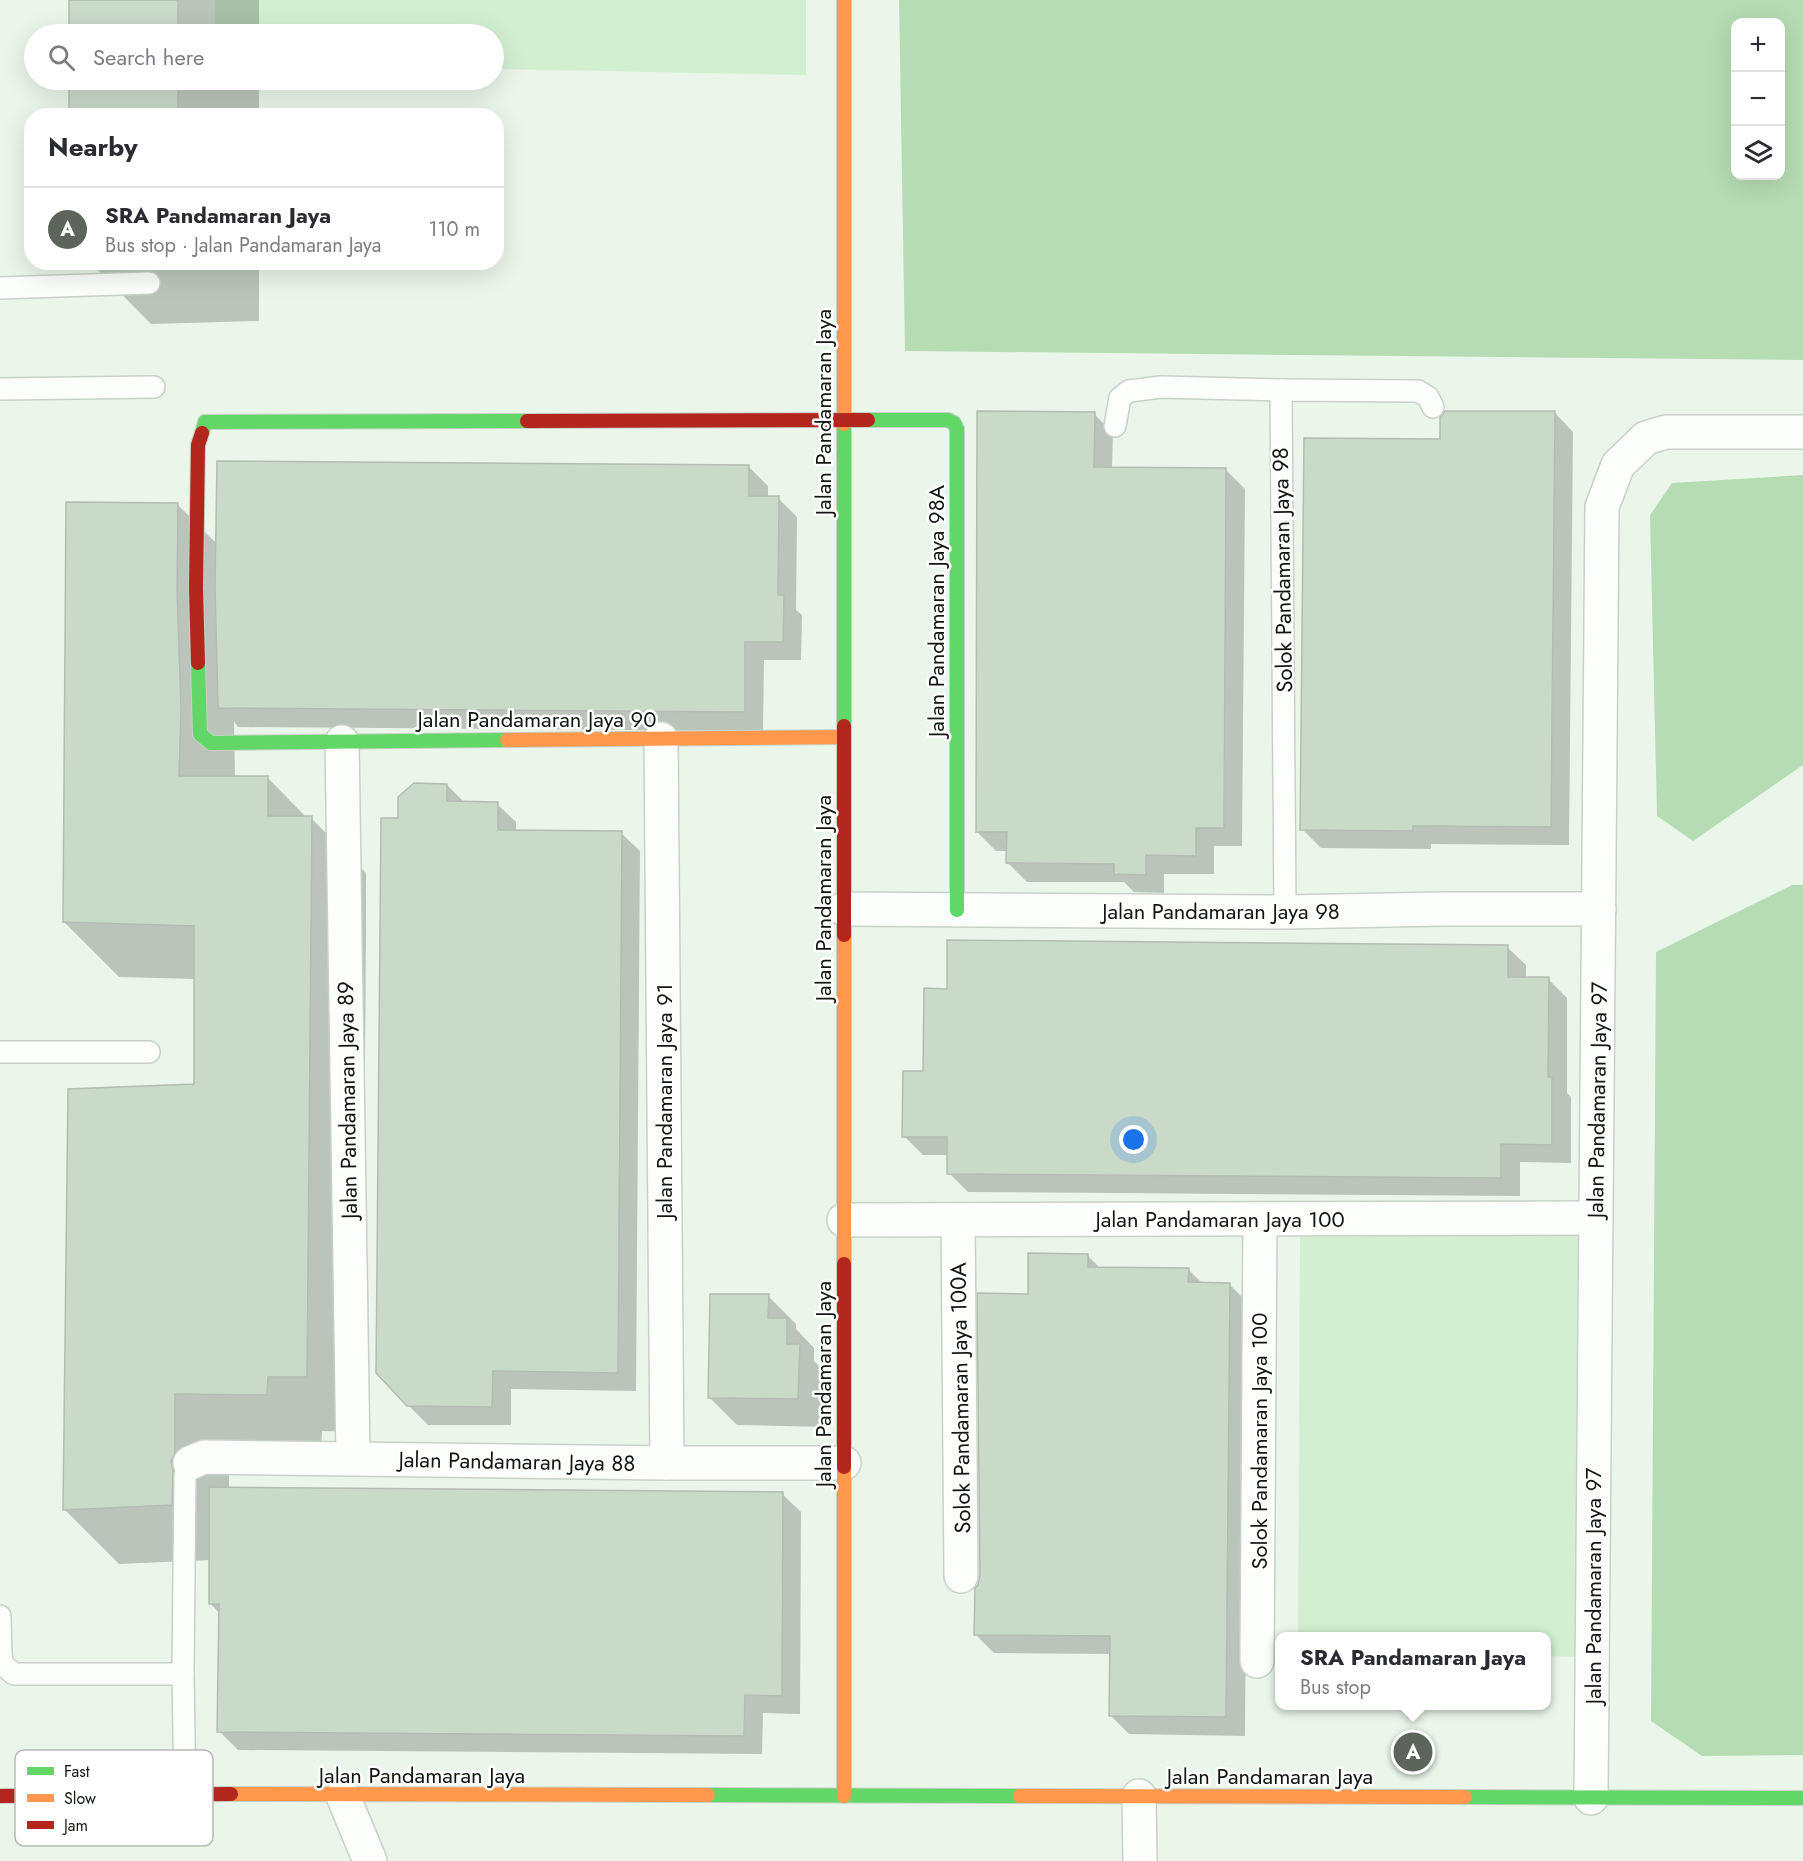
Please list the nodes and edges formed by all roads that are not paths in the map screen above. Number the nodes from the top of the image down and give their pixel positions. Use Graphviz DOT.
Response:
graph roads {
  1 [pos="844,0"];
  2 [pos="150,283"];
  3 [pos="0,288"];
  4 [pos="154,387"];
  5 [pos="0,389"];
  6 [pos="1281,390"];
  7 [pos="1433,407"];
  8 [pos="844,420"];
  9 [pos="1115,426"];
  10 [pos="1803,432"];
  11 [pos="844,737"];
  12 [pos="661,739"];
  13 [pos="342,742"];
  14 [pos="844,909"];
  15 [pos="1599,909"];
  16 [pos="957,910"];
  17 [pos="1285,912"];
  18 [pos="0,1052"];
  19 [pos="149,1052"];
  20 [pos="1596,1218"];
  21 [pos="844,1220"];
  22 [pos="958,1220"];
  23 [pos="1260,1220"];
  24 [pos="353,1458"];
  25 [pos="190,1463"];
  26 [pos="667,1463"];
  27 [pos="844,1463"];
  28 [pos="961,1576"];
  29 [pos="0,1616"];
  30 [pos="1257,1661"];
  31 [pos="183,1674"];
  32 [pos="184,1750"];
  33 [pos="213,1794"];
  34 [pos="0,1796"];
  35 [pos="15,1796"];
  36 [pos="343,1796"];
  37 [pos="844,1796"];
  38 [pos="1139,1796"];
  39 [pos="1591,1798"];
  40 [pos="1803,1798"];
  41 [pos="370,1861"];
  42 [pos="1140,1861"];
  1 -- 8 [label="street, Jalan Pandamaran Jaya"];
  2 -- 3 [label="lane"];
  4 -- 5 [label="lane"];
  6 -- 7 [label="lane"];
  6 -- 9 [label="lane"];
  6 -- 17 [label="lane, Solok Pandamaran Jaya 98"];
  8 -- 11 [label="street, Jalan Pandamaran Jaya"];
  8 -- 13 [label="street, Jalan Pandamaran Jaya 90"];
  8 -- 16 [label="street, Jalan Pandamaran Jaya 98A"];
  10 -- 15 [label="street, Jalan Pandamaran Jaya 97"];
  11 -- 12 [label="street, Jalan Pandamaran Jaya 90"];
  11 -- 14 [label="street, Jalan Pandamaran Jaya"];
  12 -- 13 [label="street, Jalan Pandamaran Jaya 90"];
  12 -- 26 [label="street, Jalan Pandamaran Jaya 91"];
  13 -- 24 [label="street, Jalan Pandamaran Jaya 89"];
  14 -- 16 [label="street, Jalan Pandamaran Jaya 98"];
  14 -- 21 [label="street, Jalan Pandamaran Jaya"];
  15 -- 17 [label="street, Jalan Pandamaran Jaya 98"];
  15 -- 20 [label="street, Jalan Pandamaran Jaya 97"];
  16 -- 17 [label="street, Jalan Pandamaran Jaya 98"];
  18 -- 19 [label="lane"];
  20 -- 23 [label="street, Jalan Pandamaran Jaya 100"];
  20 -- 39 [label="street, Jalan Pandamaran Jaya 97"];
  21 -- 22 [label="street, Jalan Pandamaran Jaya 100"];
  21 -- 27 [label="street, Jalan Pandamaran Jaya"];
  22 -- 23 [label="street, Jalan Pandamaran Jaya 100"];
  22 -- 28 [label="street, Solok Pandamaran Jaya 100A"];
  23 -- 30 [label="street, Solok Pandamaran Jaya 100"];
  24 -- 25 [label="street, Jalan Pandamaran Jaya 88"];
  24 -- 26 [label="street, Jalan Pandamaran Jaya 88"];
  25 -- 31 [label="lane"];
  26 -- 27 [label="street, Jalan Pandamaran Jaya 88"];
  27 -- 37 [label="street, Jalan Pandamaran Jaya"];
  29 -- 31 [label="lane"];
  31 -- 32 [label="lane"];
  33 -- 36 [label="street, Jalan Pandamaran Jaya"];
  34 -- 35 [label="street, Jalan Pandamaran Jaya"];
  36 -- 37 [label="street, Jalan Pandamaran Jaya"];
  36 -- 41 [label="street"];
  37 -- 38 [label="street, Jalan Pandamaran Jaya"];
  38 -- 39 [label="street, Jalan Pandamaran Jaya"];
  38 -- 42 [label="street"];
  39 -- 40 [label="street, Jalan Pandamaran Jaya"];
}
